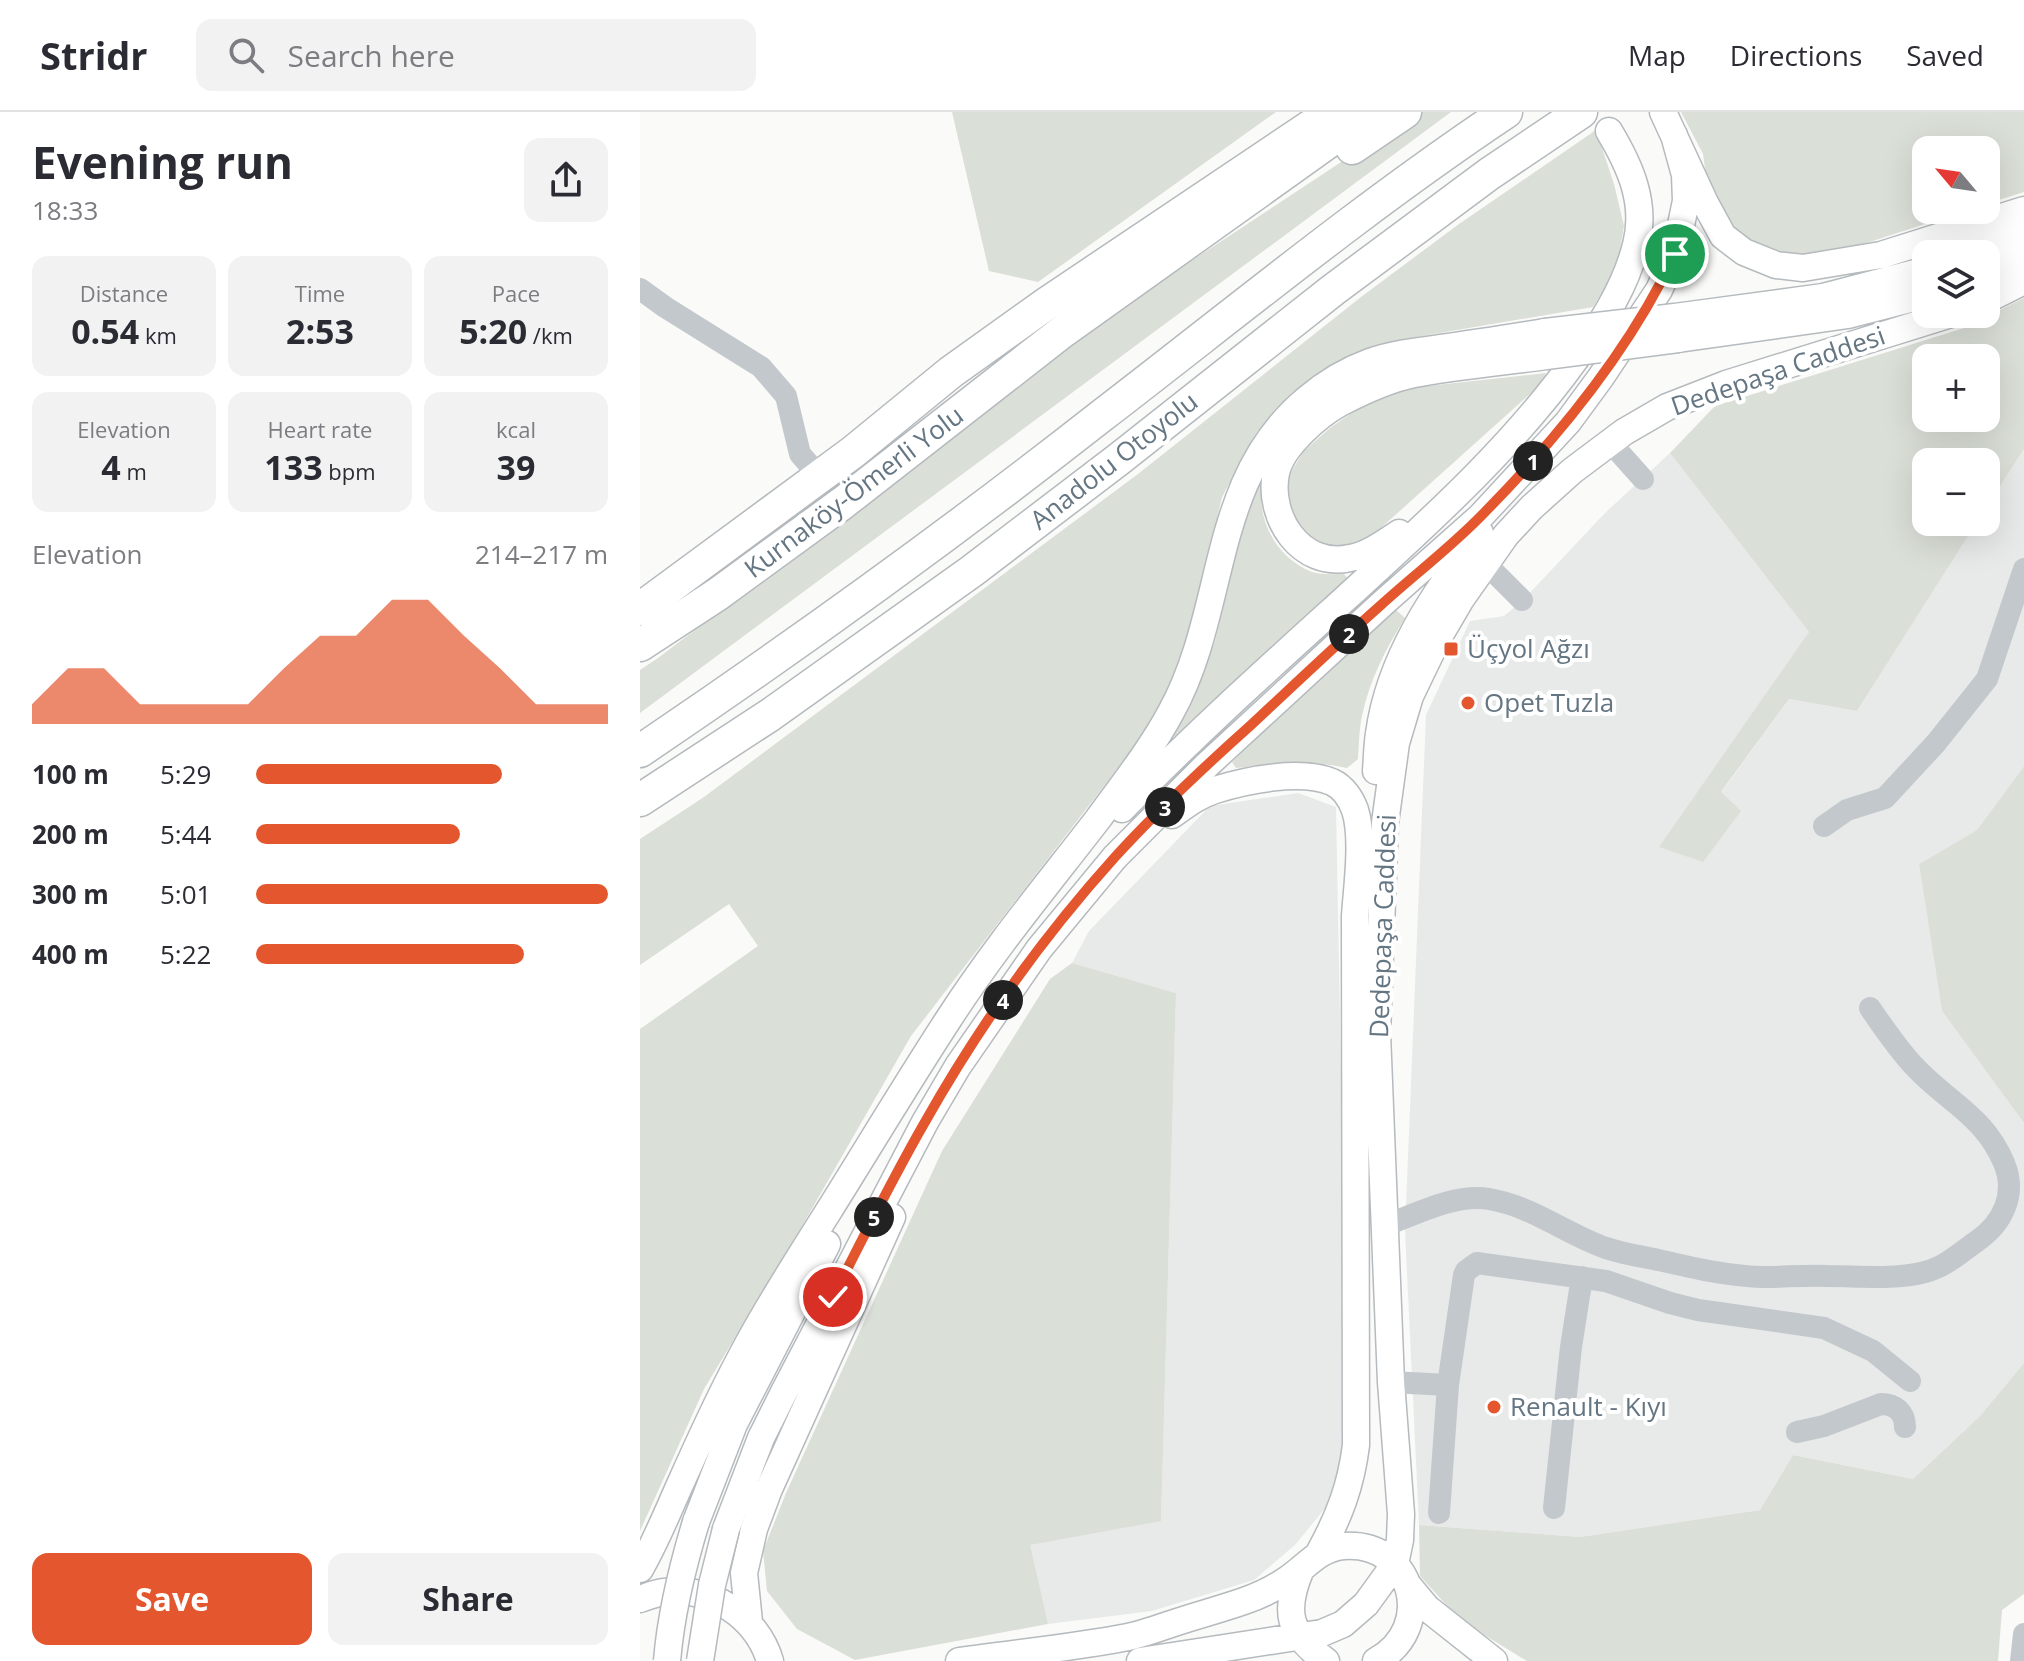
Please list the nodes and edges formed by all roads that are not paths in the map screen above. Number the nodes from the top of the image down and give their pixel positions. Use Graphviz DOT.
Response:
graph roads {
  1 [pos="1300,112"];
  2 [pos="1332,112"];
  3 [pos="1370,112"];
  4 [pos="1405,112"];
  5 [pos="1506,112"];
  6 [pos="1581,112"];
  7 [pos="1668,123"];
  8 [pos="1609,131"];
  9 [pos="2024,210"];
  10 [pos="2024,233"];
  11 [pos="2000,242"];
  12 [pos="2024,258"];
  13 [pos="2000,267"];
  14 [pos="1912,274"];
  15 [pos="2024,281"];
  16 [pos="640,289"];
  17 [pos="2000,293"];
  18 [pos="1912,299"];
  19 [pos="1046,304"];
  20 [pos="1912,326"];
  21 [pos="1677,328"];
  22 [pos="1062,332"];
  23 [pos="1546,344"];
  24 [pos="1568,422"];
  25 [pos="1610,442"];
  26 [pos="1507,445"];
  27 [pos="820,477"];
  28 [pos="1643,479"];
  29 [pos="1486,564"];
  30 [pos="2024,569"];
  31 [pos="1522,600"];
  32 [pos="640,609"];
  33 [pos="640,645"];
  34 [pos="640,751"];
  35 [pos="640,800"];
  36 [pos="1824,826"];
  37 [pos="1086,892"];
  38 [pos="1381,915"];
  39 [pos="984,969"];
  40 [pos="997,1008"];
  41 [pos="1870,1008"];
  42 [pos="920,1063"];
  43 [pos="1384,1226"];
  44 [pos="1582,1277"];
  45 [pos="1910,1381"];
  46 [pos="1391,1382"];
  47 [pos="1448,1385"];
  48 [pos="1905,1427"];
  49 [pos="1797,1432"];
  50 [pos="1554,1508"];
  51 [pos="1439,1513"];
  52 [pos="1310,1561"];
  53 [pos="640,1569"];
  54 [pos="1401,1574"];
  55 [pos="640,1599"];
  56 [pos="749,1622"];
  57 [pos="2024,1634"];
  58 [pos="1299,1638"];
  59 [pos="768,1655"];
  60 [pos="1391,1659"];
  61 [pos="667,1661"];
  62 [pos="700,1661"];
  63 [pos="791,1661"];
  64 [pos="959,1661"];
  65 [pos="1140,1661"];
  66 [pos="1326,1661"];
  67 [pos="1494,1661"];
  68 [pos="2021,1661"];
  1 -- 19 [label="highway"];
  2 -- 19 [label="highway"];
  3 -- 22 [label="highway"];
  4 -- 22 [label="highway"];
  5 -- 34 [label="highway, Anadolu Otoyolu"];
  6 -- 35 [label="highway, Anadolu Otoyolu"];
  7 -- 9 [label="main road"];
  7 -- 24 [label="main road"];
  8 -- 26 [label="main road"];
  10 -- 11 [label="main road"];
  12 -- 13 [label="main road"];
  14 -- 21 [label="main road"];
  15 -- 17 [label="main road"];
  16 -- 27 [label="street"];
  18 -- 21 [label="main road"];
  19 -- 27 [label="highway, Kurnaköy-Ömerli Yolu"];
  20 -- 25 [label="main road, Dedepaşa Caddesi"];
  21 -- 23 [label="main road, bridge"];
  22 -- 33 [label="highway, Kurnaköy-Ömerli Yolu"];
  23 -- 26 [label="main road"];
  23 -- 39 [label="main road"];
  24 -- 37 [label="main road"];
  24 -- 38 [label="main road"];
  25 -- 28 [label="street"];
  25 -- 29 [label="main road, Dedepaşa Caddesi"];
  26 -- 39 [label="main road"];
  27 -- 32 [label="highway, Kurnaköy-Ömerli Yolu"];
  29 -- 31 [label="street"];
  29 -- 38 [label="main road, Dedepaşa Caddesi"];
  30 -- 36 [label="street"];
  37 -- 40 [label="main road"];
  37 -- 52 [label="main road, Dedepaşa Caddesi"];
  38 -- 43 [label="main road, Dedepaşa Caddesi"];
  39 -- 42 [label="main road"];
  40 -- 56 [label="main road"];
  40 -- 62 [label="main road, bridge"];
  41 -- 43 [label="street"];
  42 -- 53 [label="main road"];
  42 -- 61 [label="main road, bridge"];
  43 -- 46 [label="main road, Dedepaşa Caddesi"];
  44 -- 45 [label="street"];
  44 -- 47 [label="street"];
  44 -- 50 [label="street"];
  46 -- 47 [label="street"];
  46 -- 54 [label="main road, Dedepaşa Caddesi"];
  47 -- 51 [label="street"];
  48 -- 49 [label="street"];
  52 -- 54 [label="main road"];
  52 -- 58 [label="main road"];
  52 -- 64 [label="main road, Dedepaşa Caddesi"];
  54 -- 58 [label="main road, Dedepaşa Caddesi"];
  54 -- 60 [label="main road"];
  54 -- 67 [label="main road"];
  55 -- 56 [label="main road"];
  56 -- 59 [label="main road"];
  57 -- 68 [label="street"];
  58 -- 65 [label="main road, Dedepaşa Caddesi"];
  58 -- 66 [label="main road"];
  59 -- 63 [label="main road"];
}
